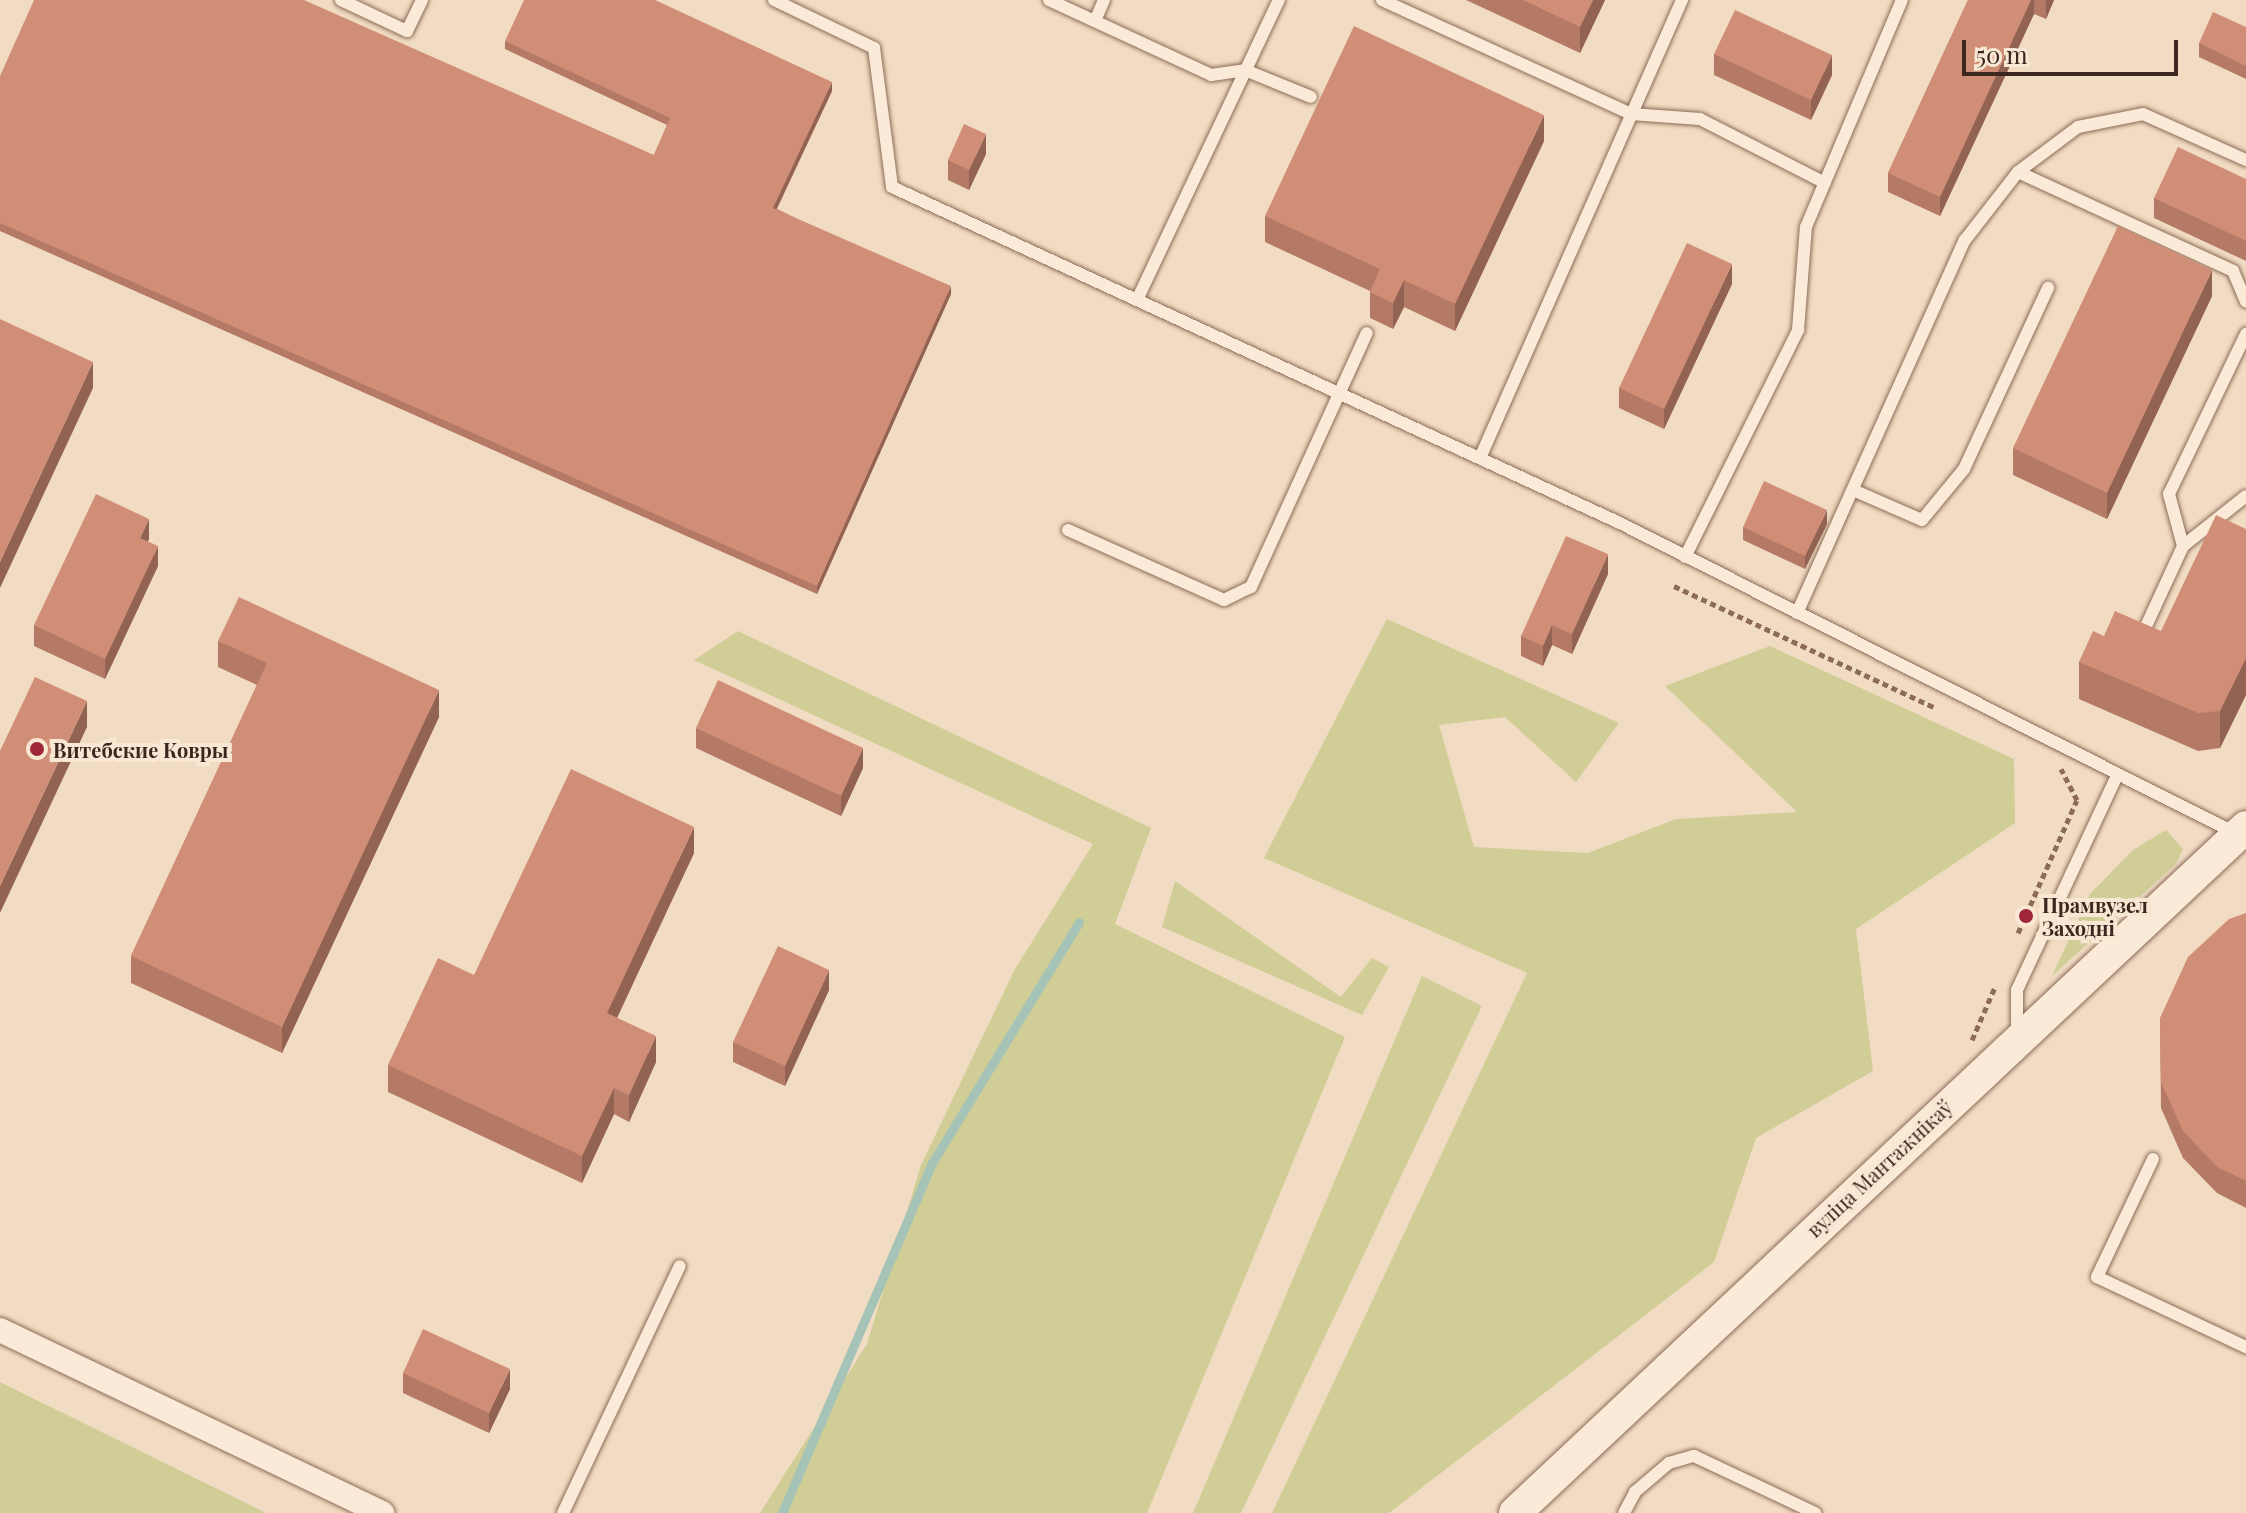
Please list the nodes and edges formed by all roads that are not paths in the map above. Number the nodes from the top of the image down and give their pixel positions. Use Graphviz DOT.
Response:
graph roads {
  1 [pos="341,0"];
  2 [pos="422,0"];
  3 [pos="774,0"];
  4 [pos="1049,0"];
  5 [pos="1104,0"];
  6 [pos="1279,0"];
  7 [pos="1382,0"];
  8 [pos="1682,0"];
  9 [pos="1902,0"];
  10 [pos="1095,21"];
  11 [pos="1245,70"];
  12 [pos="1311,97"];
  13 [pos="1631,114"];
  14 [pos="2246,160"];
  15 [pos="2018,172"];
  16 [pos="1825,183"];
  17 [pos="2048,288"];
  18 [pos="1137,300"];
  19 [pos="2246,301"];
  20 [pos="1367,333"];
  21 [pos="2246,334"];
  22 [pos="1341,394"];
  23 [pos="1480,458"];
  24 [pos="1853,490"];
  25 [pos="2246,496"];
  26 [pos="1068,530"];
  27 [pos="2183,546"];
  28 [pos="1685,557"];
  29 [pos="1797,613"];
  30 [pos="2135,649"];
  31 [pos="2116,778"];
  32 [pos="2242,831"];
  33 [pos="2017,1038"];
  34 [pos="2153,1159"];
  35 [pos="680,1266"];
  36 [pos="0,1330"];
  37 [pos="2246,1347"];
  38 [pos="382,1513"];
  39 [pos="563,1513"];
  40 [pos="1515,1513"];
  41 [pos="1624,1513"];
  42 [pos="1815,1513"];
  1 -- 2 [label="lane"];
  3 -- 18 [label="lane"];
  4 -- 10 [label="lane"];
  5 -- 10 [label="lane"];
  6 -- 11 [label="lane"];
  7 -- 13 [label="lane"];
  8 -- 13 [label="lane"];
  9 -- 16 [label="lane"];
  10 -- 11 [label="lane"];
  11 -- 12 [label="lane"];
  11 -- 18 [label="lane"];
  13 -- 16 [label="lane"];
  13 -- 23 [label="lane"];
  14 -- 15 [label="lane"];
  15 -- 19 [label="lane"];
  15 -- 24 [label="lane"];
  16 -- 28 [label="lane"];
  17 -- 24 [label="lane"];
  18 -- 22 [label="lane"];
  20 -- 22 [label="lane"];
  21 -- 27 [label="lane"];
  22 -- 23 [label="lane"];
  22 -- 26 [label="lane"];
  23 -- 28 [label="lane"];
  24 -- 29 [label="lane"];
  25 -- 27 [label="lane"];
  27 -- 30 [label="lane"];
  28 -- 29 [label="lane"];
  29 -- 31 [label="lane"];
  31 -- 32 [label="lane"];
  31 -- 33 [label="lane"];
  32 -- 33 [label="street, вуліца Мантажнікаў"];
  33 -- 40 [label="street, вуліца Мантажнікаў"];
  34 -- 37 [label="lane"];
  35 -- 39 [label="lane"];
  36 -- 38 [label="street"];
  41 -- 42 [label="lane"];
}
